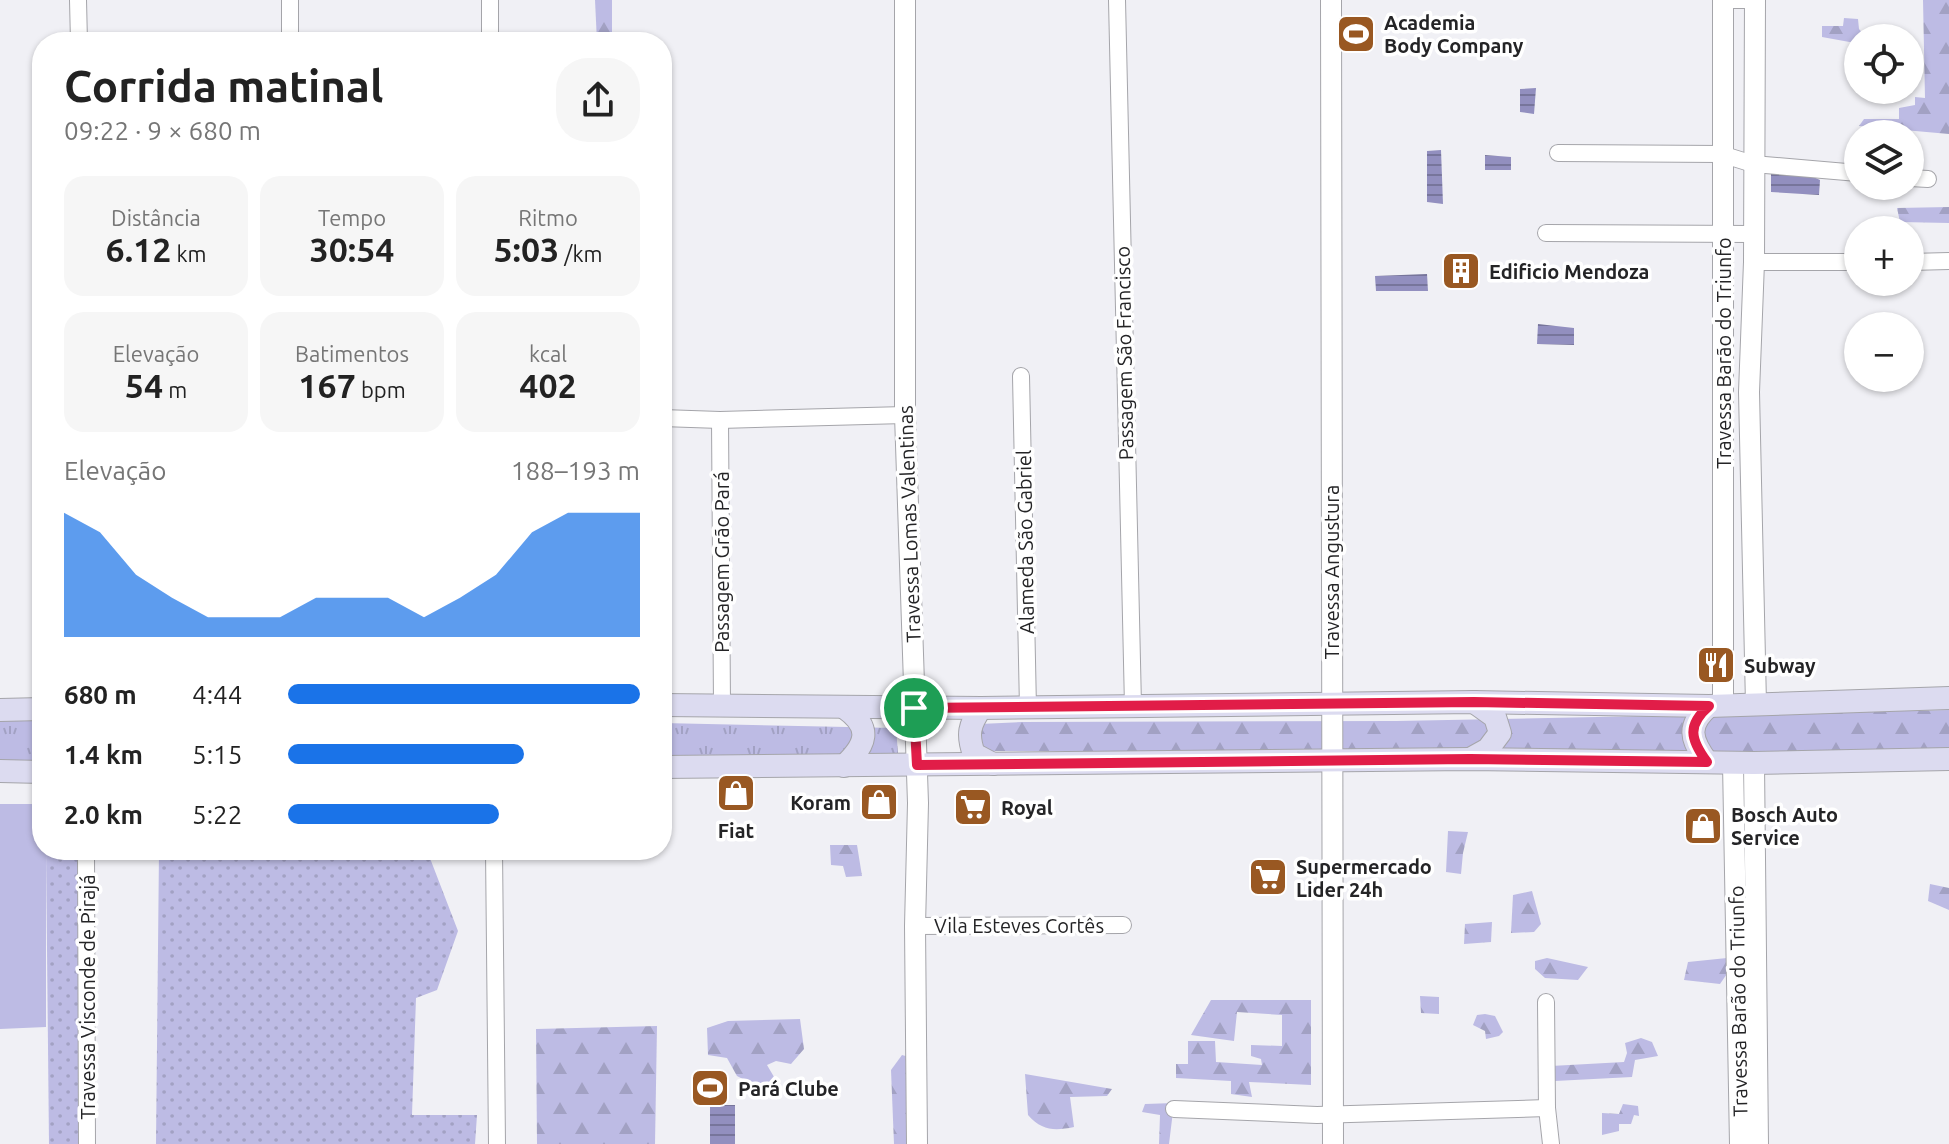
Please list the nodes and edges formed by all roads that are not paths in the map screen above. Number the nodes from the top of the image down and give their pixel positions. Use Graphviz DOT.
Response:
graph roads {
  1 [pos="78,0"];
  2 [pos="290,0"];
  3 [pos="490,0"];
  4 [pos="905,0"];
  5 [pos="1117,0"];
  6 [pos="1331,0"];
  7 [pos="1723,0"];
  8 [pos="1755,0"];
  9 [pos="79,32"];
  10 [pos="290,32"];
  11 [pos="490,32"];
  12 [pos="1558,153"];
  13 [pos="1721,154"];
  14 [pos="1753,164"];
  15 [pos="1844,172"];
  16 [pos="1924,179"];
  17 [pos="1928,179"];
  18 [pos="1546,233"];
  19 [pos="1752,234"];
  20 [pos="1724,235"];
  21 [pos="1949,261"];
  22 [pos="1754,262"];
  23 [pos="1844,262"];
  24 [pos="1924,262"];
  25 [pos="1021,376"];
  26 [pos="1721,391"];
  27 [pos="1749,392"];
  28 [pos="905,415"];
  29 [pos="672,418"];
  30 [pos="720,420"];
  31 [pos="1949,698"];
  32 [pos="1474,702"];
  33 [pos="1331,704"];
  34 [pos="1756,704"];
  35 [pos="672,705"];
  36 [pos="722,705"];
  37 [pos="1133,706"];
  38 [pos="1716,706"];
  39 [pos="845,708"];
  40 [pos="914,708"];
  41 [pos="981,708"];
  42 [pos="1028,708"];
  43 [pos="32,709"];
  44 [pos="0,710"];
  45 [pos="1470,759"];
  46 [pos="1949,759"];
  47 [pos="1331,762"];
  48 [pos="1707,762"];
  49 [pos="1744,763"];
  50 [pos="993,764"];
  51 [pos="917,765"];
  52 [pos="844,766"];
  53 [pos="672,767"];
  54 [pos="0,771"];
  55 [pos="32,772"];
  56 [pos="86,860"];
  57 [pos="494,860"];
  58 [pos="1123,925"];
  59 [pos="915,926"];
  60 [pos="1546,1002"];
  61 [pos="1748,1099"];
  62 [pos="1547,1108"];
  63 [pos="1174,1109"];
  64 [pos="1333,1112"];
  65 [pos="87,1144"];
  66 [pos="497,1144"];
  67 [pos="917,1144"];
  68 [pos="1333,1144"];
  69 [pos="1551,1144"];
  70 [pos="1740,1144"];
  71 [pos="1758,1144"];
  1 -- 9 [label="street"];
  2 -- 10 [label="street"];
  3 -- 11 [label="street"];
  4 -- 28 [label="street, Travessa Lomas Valentinas"];
  5 -- 37 [label="street, Passagem São Francisco"];
  6 -- 33 [label="street, Travessa Angustura"];
  7 -- 8 [label="street"];
  7 -- 13 [label="street, Travessa Barão do Triunfo"];
  8 -- 14 [label="street, Travessa Barão do Triunfo"];
  12 -- 13 [label="street"];
  13 -- 14 [label="street"];
  13 -- 20 [label="street, Travessa Barão do Triunfo"];
  14 -- 15 [label="street"];
  14 -- 19 [label="street, Travessa Barão do Triunfo"];
  16 -- 17 [label="street"];
  18 -- 20 [label="street"];
  19 -- 20 [label="street"];
  19 -- 22 [label="street, Travessa Barão do Triunfo"];
  20 -- 26 [label="street, Travessa Barão do Triunfo"];
  21 -- 24 [label="street"];
  22 -- 23 [label="street"];
  22 -- 27 [label="street, Travessa Barão do Triunfo"];
  25 -- 42 [label="street, Alameda São Gabriel"];
  26 -- 27 [label="street"];
  26 -- 38 [label="street, Travessa Barão do Triunfo"];
  27 -- 34 [label="street, Travessa Barão do Triunfo"];
  28 -- 30 [label="street"];
  28 -- 40 [label="street, Travessa Lomas Valentinas"];
  29 -- 30 [label="street"];
  30 -- 36 [label="street, Passagem Grão Pará"];
  31 -- 34 [label="main road"];
  32 -- 33 [label="main road"];
  32 -- 38 [label="main road"];
  32 -- 45 [label="main road"];
  33 -- 37 [label="main road"];
  33 -- 47 [label="street, Travessa Angustura"];
  34 -- 38 [label="main road"];
  35 -- 36 [label="main road"];
  36 -- 39 [label="main road"];
  37 -- 42 [label="main road"];
  38 -- 48 [label="main road"];
  39 -- 40 [label="main road"];
  39 -- 52 [label="main road"];
  40 -- 41 [label="main road"];
  40 -- 51 [label="street, Travessa Lomas Valentinas"];
  41 -- 42 [label="main road"];
  41 -- 50 [label="main road"];
  43 -- 44 [label="main road"];
  45 -- 47 [label="main road"];
  45 -- 48 [label="main road"];
  46 -- 49 [label="main road"];
  47 -- 50 [label="main road"];
  47 -- 64 [label="street, Travessa Angustura"];
  48 -- 49 [label="main road"];
  49 -- 61 [label="street, Travessa Barão do Triunfo"];
  49 -- 61 [label="street, Travessa Barão do Triunfo"];
  50 -- 51 [label="main road"];
  51 -- 52 [label="main road"];
  51 -- 59 [label="street, Travessa Lomas Valentinas"];
  52 -- 53 [label="main road"];
  54 -- 55 [label="main road"];
  56 -- 65 [label="street, Travessa Visconde de Pirajá"];
  57 -- 66 [label="street"];
  58 -- 59 [label="street, Vila Esteves Cortês"];
  59 -- 67 [label="street, Travessa Lomas Valentinas"];
  60 -- 62 [label="street"];
  61 -- 70 [label="street, Travessa Barão do Triunfo"];
  61 -- 71 [label="street, Travessa Barão do Triunfo"];
  62 -- 64 [label="street"];
  62 -- 69 [label="street"];
  63 -- 64 [label="street"];
  64 -- 68 [label="street, Travessa Angustura"];
}
